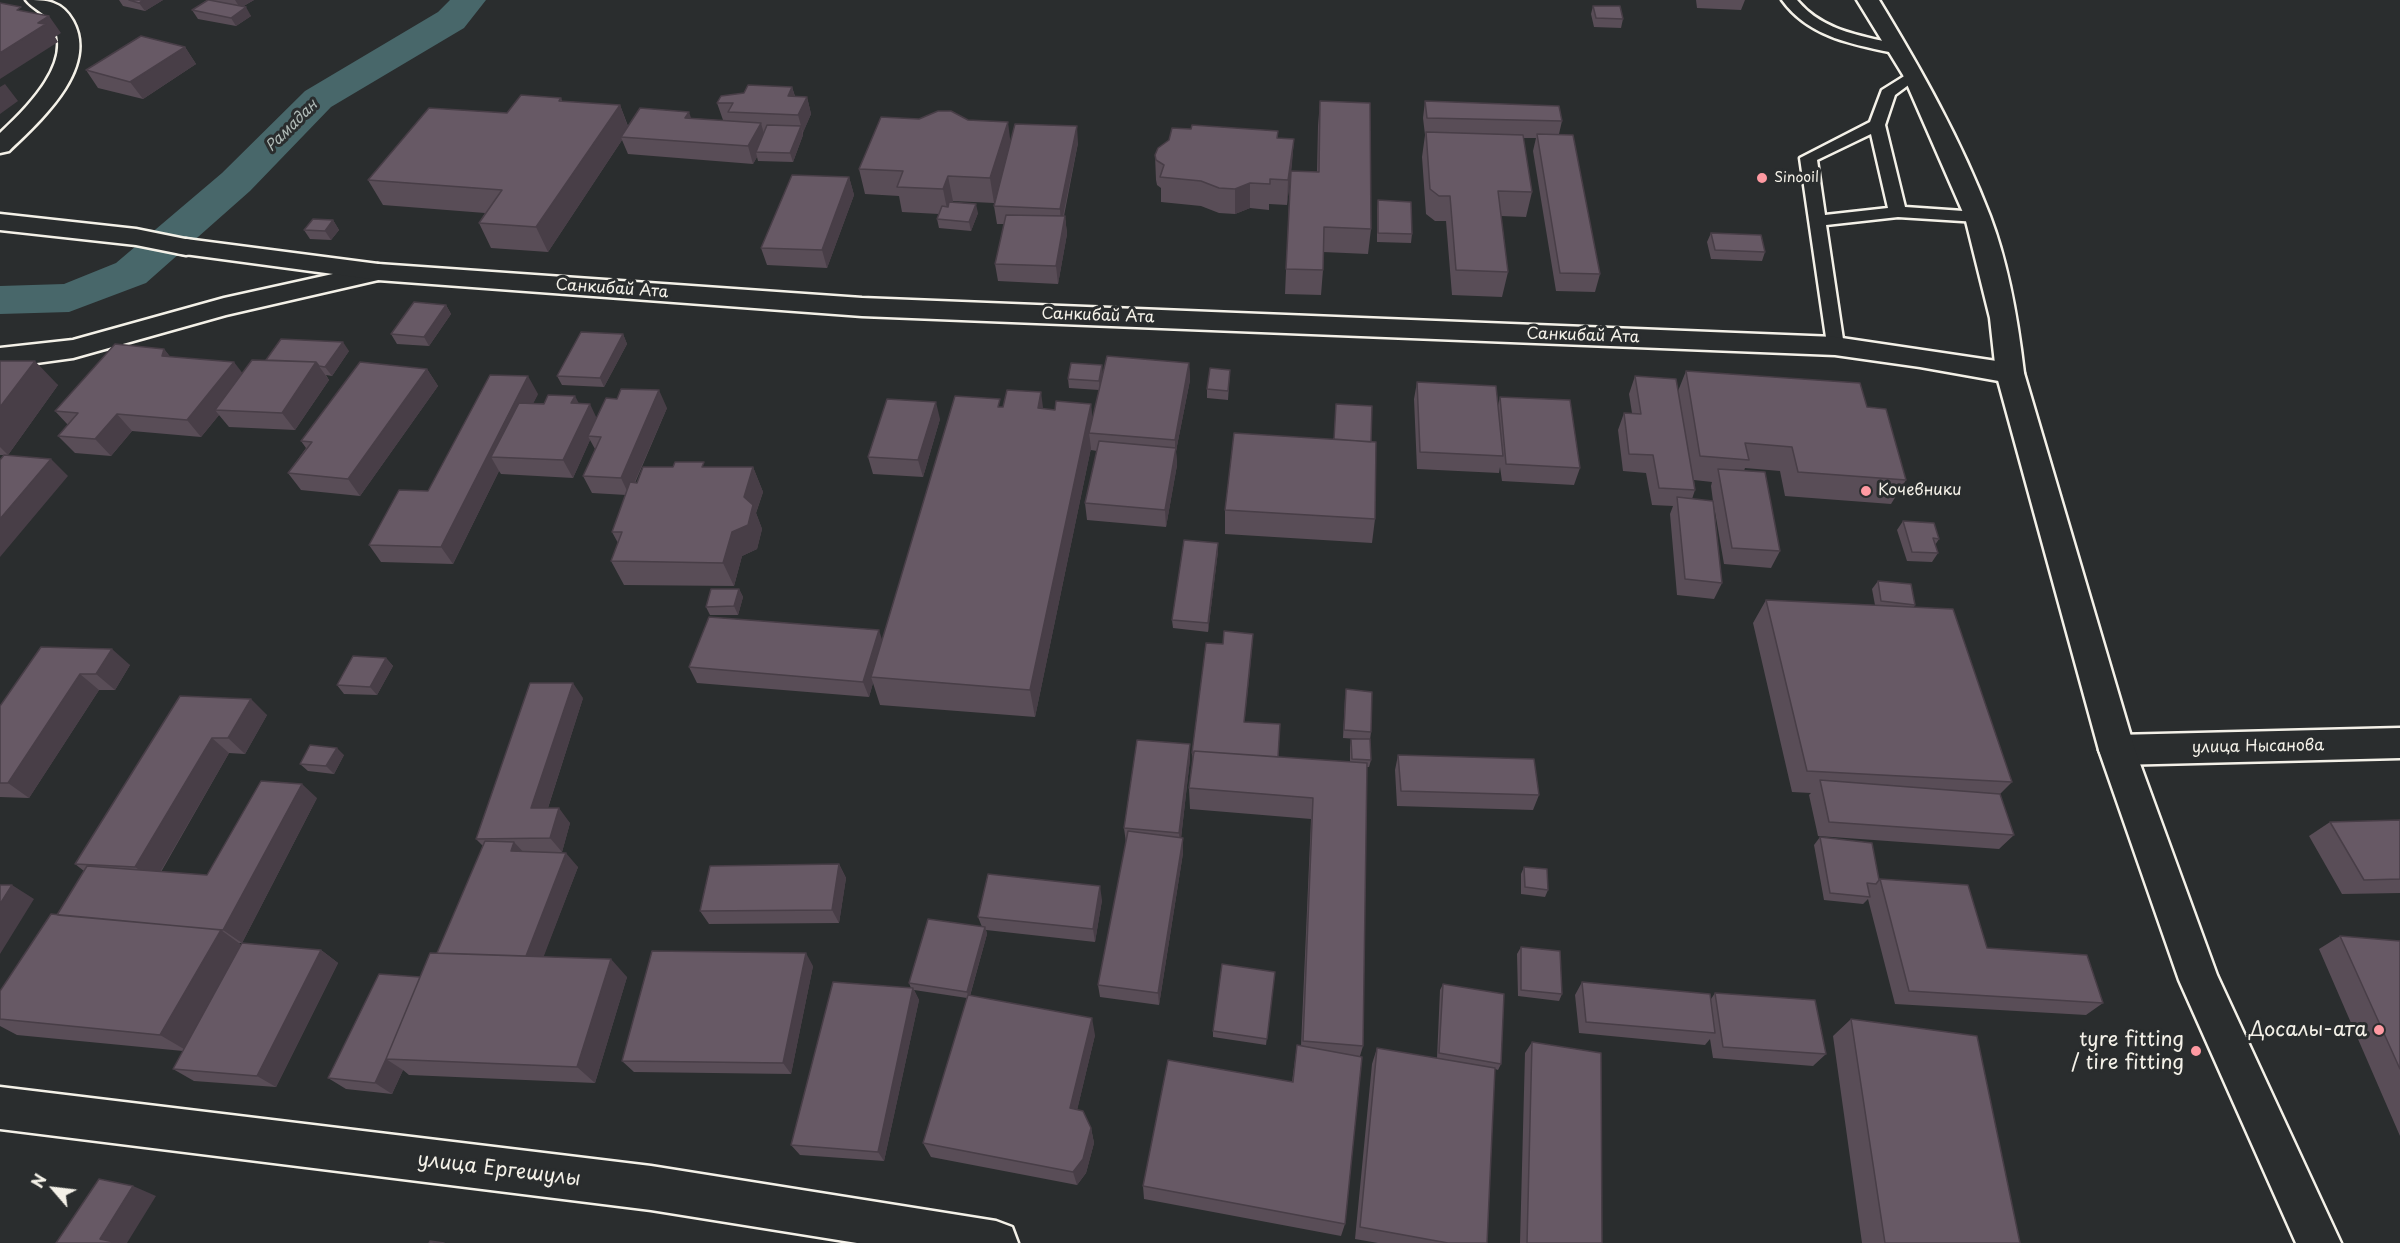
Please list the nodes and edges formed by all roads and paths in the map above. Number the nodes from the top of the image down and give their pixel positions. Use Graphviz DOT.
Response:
graph roads {
  1 [pos="37,0"];
  2 [pos="1789,0"];
  3 [pos="1868,0"];
  4 [pos="1899,49"];
  5 [pos="1914,75"];
  6 [pos="1877,124"];
  7 [pos="0,146"];
  8 [pos="1898,212"];
  9 [pos="1978,217"];
  10 [pos="1818,221"];
  11 [pos="0,222"];
  12 [pos="378,272"];
  13 [pos="1835,346"];
  14 [pos="0,358"];
  15 [pos="2010,373"];
  16 [pos="2400,743"];
  17 [pos="2117,750"];
  18 [pos="0,1108"];
  19 [pos="996,1243"];
  20 [pos="2319,1243"];
  1 -- 7 [label="street"];
  2 -- 4 [label="lane"];
  3 -- 4 [label="street"];
  4 -- 5 [label="street"];
  5 -- 6 [label="lane"];
  5 -- 9 [label="street"];
  6 -- 8 [label="lane"];
  6 -- 10 [label="lane"];
  8 -- 9 [label="lane"];
  8 -- 10 [label="lane"];
  9 -- 15 [label="street"];
  10 -- 13 [label="lane"];
  11 -- 12 [label="street, Санкибай Ата"];
  12 -- 13 [label="street, Санкибай Ата"];
  12 -- 14 [label="street"];
  13 -- 15 [label="street, Санкибай Ата"];
  15 -- 17 [label="street"];
  16 -- 17 [label="street, улица Нысанова"];
  17 -- 20 [label="street"];
  18 -- 19 [label="street, улица Ергешулы"];
}
